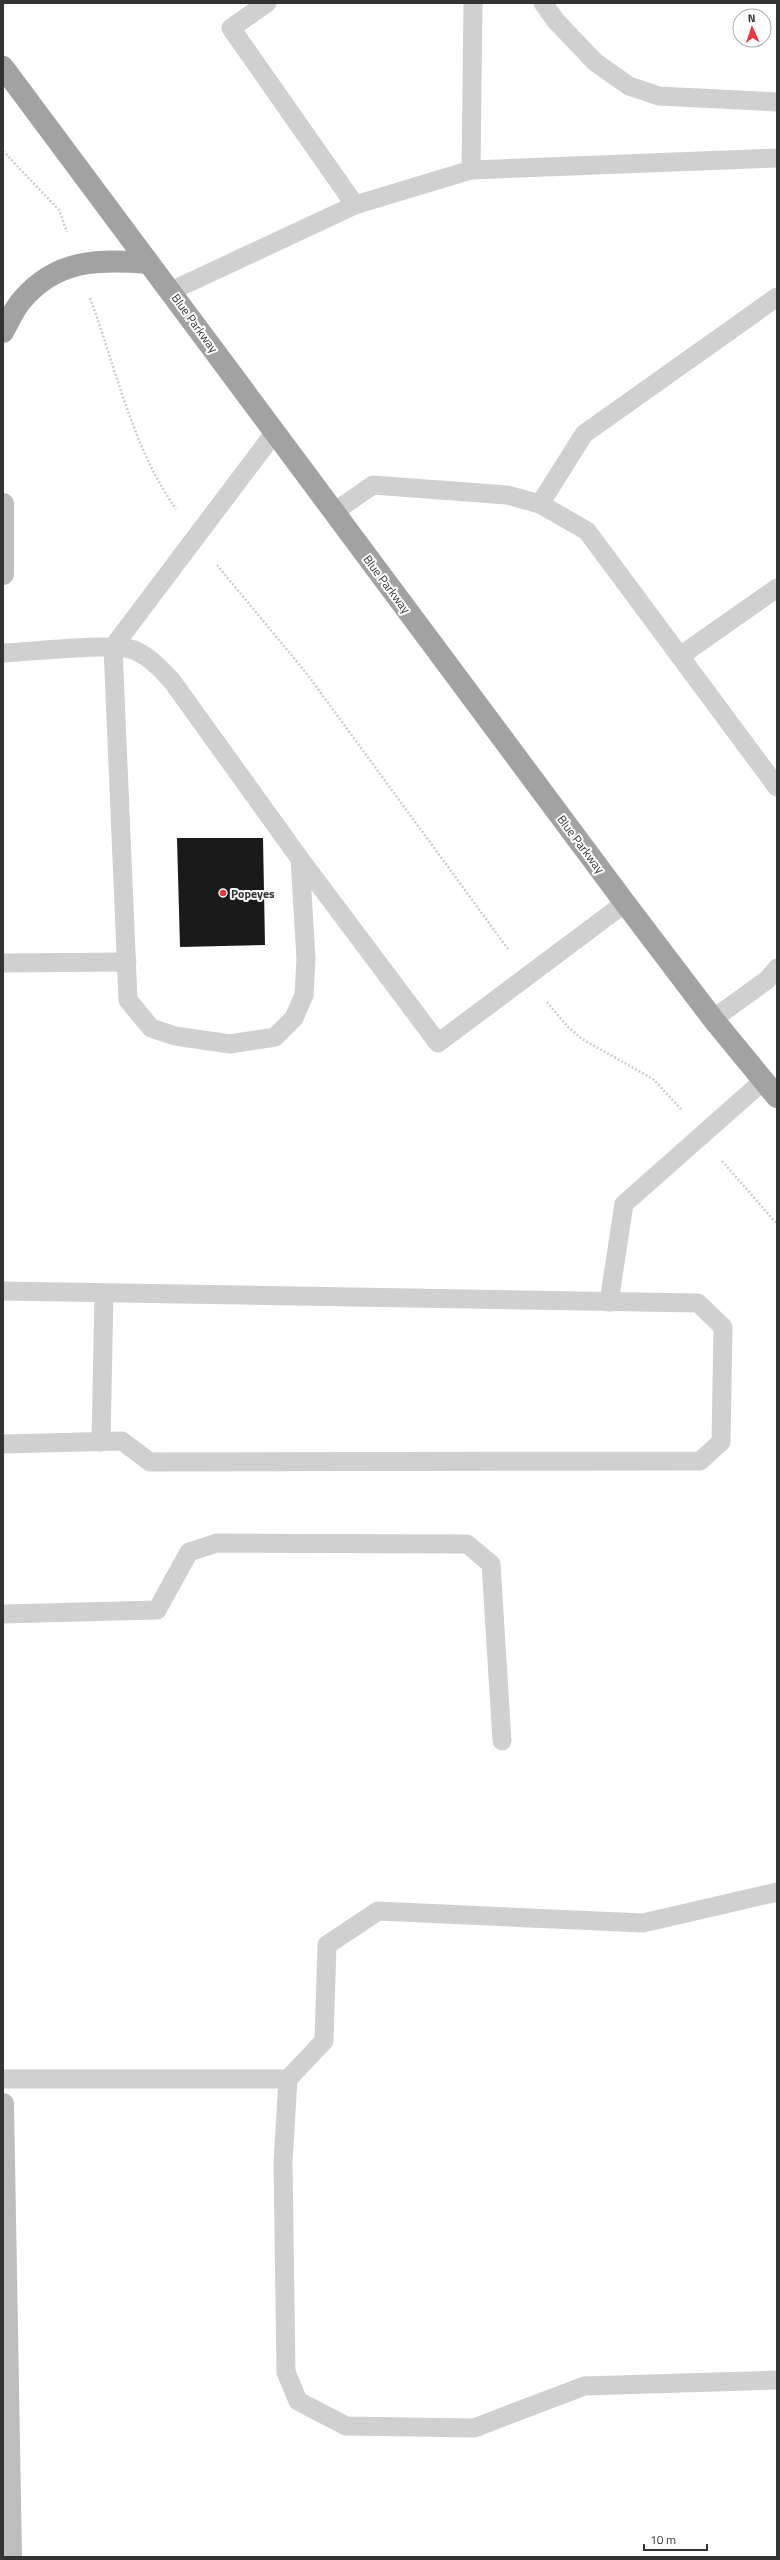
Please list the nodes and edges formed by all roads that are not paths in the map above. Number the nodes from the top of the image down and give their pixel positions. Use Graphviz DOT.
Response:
graph roads {
  1 [pos="267,3"];
  2 [pos="473,3"];
  3 [pos="543,3"];
  4 [pos="3,67"];
  5 [pos="777,102"];
  6 [pos="777,158"];
  7 [pos="471,170"];
  8 [pos="355,205"];
  9 [pos="148,263"];
  10 [pos="171,291"];
  11 [pos="777,297"];
  12 [pos="3,332"];
  13 [pos="275,432"];
  14 [pos="3,504"];
  15 [pos="540,504"];
  16 [pos="334,512"];
  17 [pos="3,574"];
  18 [pos="777,588"];
  19 [pos="114,647"];
  20 [pos="3,653"];
  21 [pos="680,656"];
  22 [pos="777,785"];
  23 [pos="300,859"];
  24 [pos="625,903"];
  25 [pos="127,962"];
  26 [pos="3,963"];
  27 [pos="777,968"];
  28 [pos="713,1019"];
  29 [pos="764,1081"];
  30 [pos="777,1097"];
  31 [pos="3,1291"];
  32 [pos="104,1293"];
  33 [pos="609,1302"];
  34 [pos="101,1442"];
  35 [pos="3,1444"];
  36 [pos="3,1614"];
  37 [pos="502,1742"];
  38 [pos="777,1892"];
  39 [pos="3,2079"];
  40 [pos="288,2079"];
  41 [pos="3,2104"];
  42 [pos="777,2380"];
  43 [pos="11,2557"];
  1 -- 8 [label="lane"];
  2 -- 7 [label="lane"];
  3 -- 5 [label="lane"];
  4 -- 9 [label="highway, Blue Parkway"];
  6 -- 7 [label="lane"];
  7 -- 8 [label="lane"];
  8 -- 10 [label="lane"];
  9 -- 10 [label="highway, Blue Parkway"];
  9 -- 12 [label="highway"];
  10 -- 13 [label="highway, Blue Parkway"];
  11 -- 15 [label="lane"];
  13 -- 16 [label="highway, Blue Parkway"];
  13 -- 19 [label="lane"];
  14 -- 17 [label="main road"];
  15 -- 16 [label="lane"];
  15 -- 21 [label="lane"];
  16 -- 24 [label="highway, Blue Parkway"];
  18 -- 21 [label="lane"];
  19 -- 20 [label="lane"];
  19 -- 23 [label="lane"];
  19 -- 25 [label="lane"];
  21 -- 22 [label="lane"];
  23 -- 24 [label="lane"];
  23 -- 25 [label="lane"];
  24 -- 28 [label="highway, Blue Parkway"];
  25 -- 26 [label="lane"];
  27 -- 28 [label="lane"];
  28 -- 29 [label="highway, Blue Parkway"];
  29 -- 30 [label="highway, Blue Parkway"];
  29 -- 33 [label="lane"];
  31 -- 32 [label="lane"];
  32 -- 33 [label="lane"];
  32 -- 34 [label="lane"];
  33 -- 34 [label="lane"];
  34 -- 35 [label="lane"];
  36 -- 37 [label="lane"];
  38 -- 40 [label="lane"];
  39 -- 40 [label="lane"];
  40 -- 42 [label="lane"];
  41 -- 43 [label="main road"];
}
